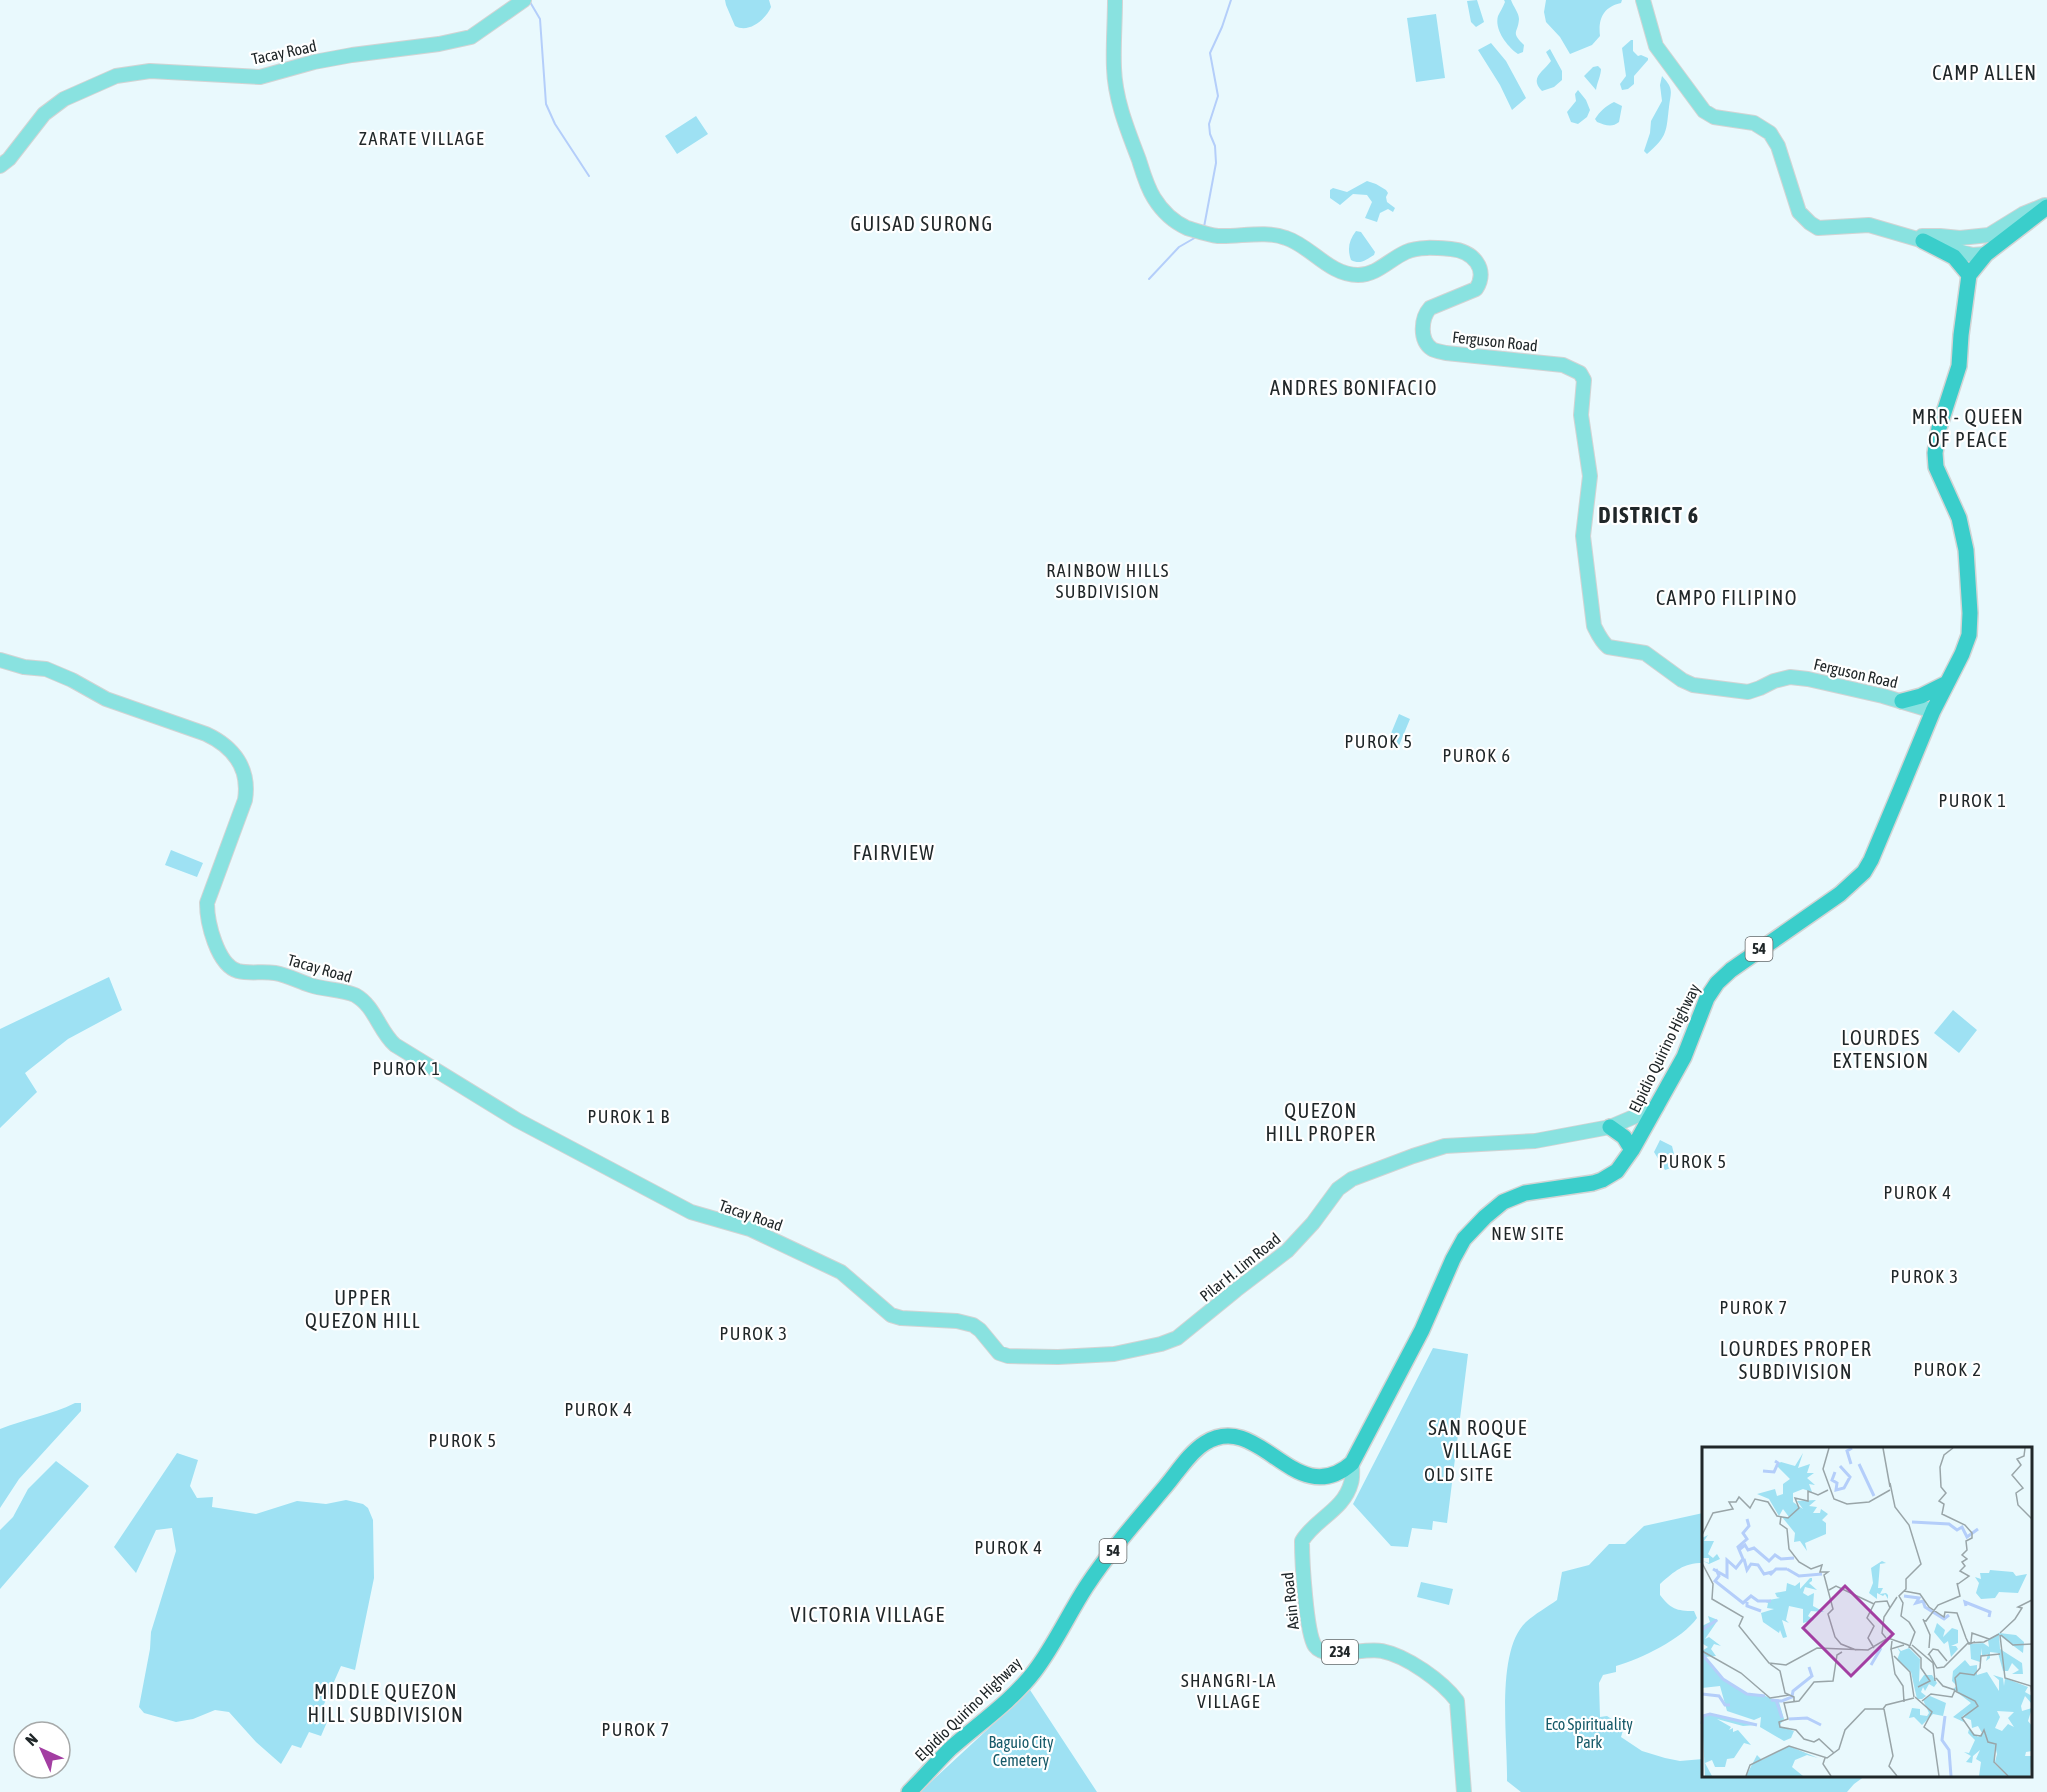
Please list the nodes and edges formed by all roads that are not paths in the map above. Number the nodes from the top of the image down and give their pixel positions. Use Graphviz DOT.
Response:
graph roads {
  1 [pos="1115,0"];
  2 [pos="1643,0"];
  3 [pos="521,2"];
  4 [pos="0,166"];
  5 [pos="2047,206"];
  6 [pos="1917,239"];
  7 [pos="1986,254"];
  8 [pos="1969,275"];
  9 [pos="0,660"];
  10 [pos="1945,684"];
  11 [pos="1902,701"];
  12 [pos="1933,711"];
  13 [pos="1657,1107"];
  14 [pos="1610,1127"];
  15 [pos="1632,1150"];
  16 [pos="841,1272"];
  17 [pos="1352,1463"];
  18 [pos="909,1792"];
  19 [pos="1464,1792"];
  1 -- 11 [label="main road, Ferguson Road"];
  2 -- 6 [label="main road"];
  3 -- 4 [label="main road, Tacay Road"];
  5 -- 6 [label="main road"];
  5 -- 7 [label="highway"];
  6 -- 7 [label="main road"];
  6 -- 8 [label="highway"];
  7 -- 8 [label="highway"];
  8 -- 10 [label="highway, Elpidio Quirino Highway / 54"];
  9 -- 16 [label="main road, Tacay Road"];
  10 -- 11 [label="highway"];
  10 -- 12 [label="highway, Elpidio Quirino Highway / 54"];
  11 -- 12 [label="main road, Ferguson Road"];
  12 -- 13 [label="highway, Elpidio Quirino Highway / 54"];
  13 -- 14 [label="main road, Pilar H. Lim Road"];
  13 -- 15 [label="highway, Elpidio Quirino Highway / 54"];
  14 -- 15 [label="highway"];
  14 -- 16 [label="main road, Pilar H. Lim Road"];
  15 -- 17 [label="highway, Elpidio Quirino Highway / 54"];
  17 -- 18 [label="highway, Elpidio Quirino Highway / 54"];
  17 -- 19 [label="main road, Asin Road / 234"];
}
